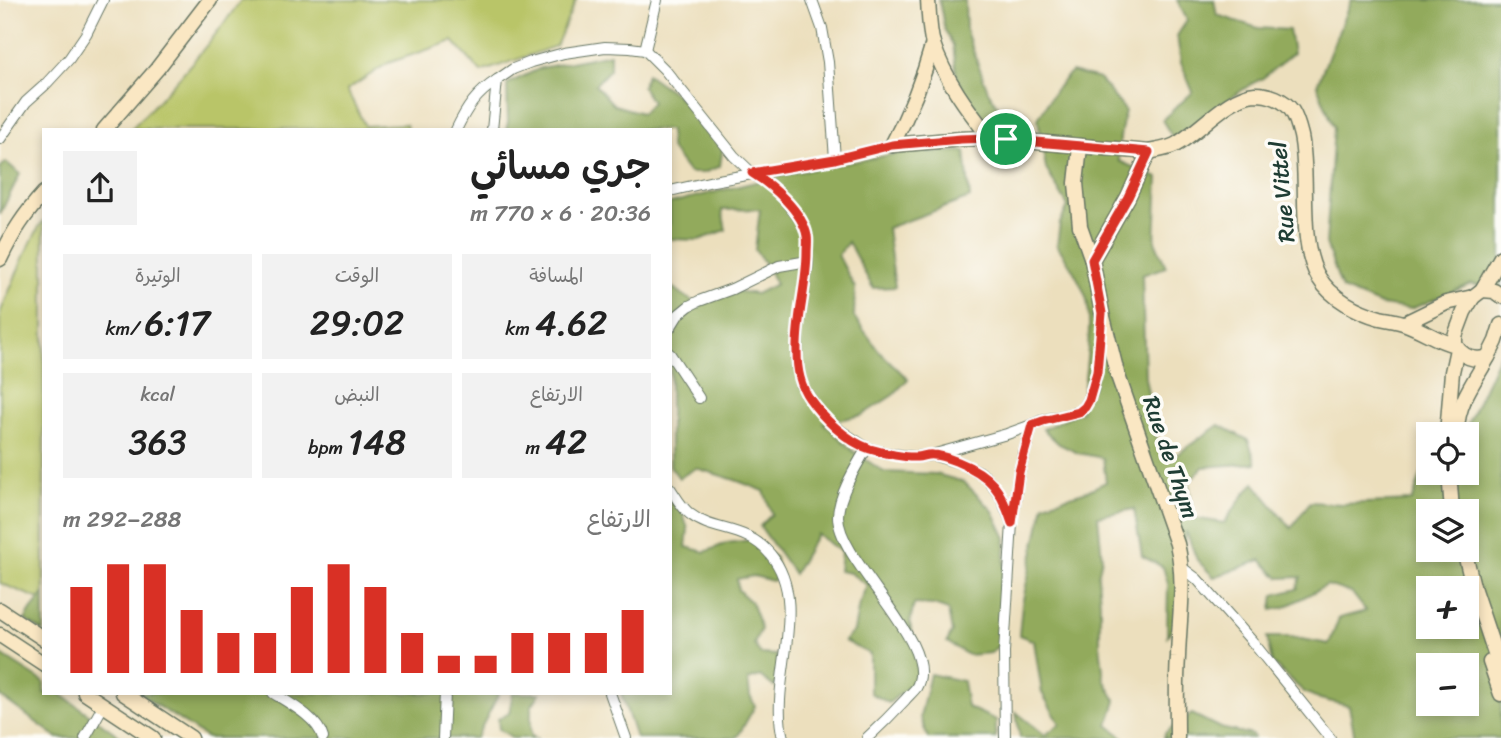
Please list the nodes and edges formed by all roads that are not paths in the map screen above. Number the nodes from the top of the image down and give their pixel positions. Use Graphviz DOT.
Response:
graph roads {
  1 [pos="103,0"];
  2 [pos="210,0"];
  3 [pos="657,0"];
  4 [pos="812,0"];
  5 [pos="928,0"];
  6 [pos="933,43"];
  7 [pos="645,50"];
  8 [pos="497,80"];
  9 [pos="106,128"];
  10 [pos="457,128"];
  11 [pos="492,128"];
  12 [pos="990,138"];
  13 [pos="0,139"];
  14 [pos="892,145"];
  15 [pos="1080,147"];
  16 [pos="1149,152"];
  17 [pos="835,159"];
  18 [pos="752,173"];
  19 [pos="672,191"];
  20 [pos="42,195"];
  21 [pos="1501,257"];
  22 [pos="0,259"];
  23 [pos="1092,260"];
  24 [pos="807,261"];
  25 [pos="1477,293"];
  26 [pos="1501,296"];
  27 [pos="1102,313"];
  28 [pos="1405,323"];
  29 [pos="672,324"];
  30 [pos="1501,325"];
  31 [pos="1498,341"];
  32 [pos="1456,347"];
  33 [pos="672,357"];
  34 [pos="1488,357"];
  35 [pos="699,398"];
  36 [pos="1448,422"];
  37 [pos="1458,422"];
  38 [pos="1032,425"];
  39 [pos="867,448"];
  40 [pos="932,455"];
  41 [pos="672,491"];
  42 [pos="1012,523"];
  43 [pos="1467,562"];
  44 [pos="1181,566"];
  45 [pos="0,610"];
  46 [pos="1479,628"];
  47 [pos="0,635"];
  48 [pos="42,638"];
  49 [pos="42,663"];
  50 [pos="1501,671"];
  51 [pos="1501,694"];
  52 [pos="88,695"];
  53 [pos="126,695"];
  54 [pos="277,695"];
  55 [pos="445,695"];
  56 [pos="611,695"];
  57 [pos="103,706"];
  58 [pos="85,738"];
  59 [pos="153,738"];
  60 [pos="191,738"];
  61 [pos="323,738"];
  62 [pos="443,738"];
  63 [pos="626,738"];
  64 [pos="783,738"];
  65 [pos="867,738"];
  66 [pos="1005,738"];
  67 [pos="1177,738"];
  68 [pos="1330,738"];
  1 -- 13 [label="street"];
  2 -- 9 [label="street"];
  3 -- 7 [label="street"];
  4 -- 17 [label="street"];
  5 -- 6 [label="street"];
  6 -- 12 [label="street"];
  6 -- 14 [label="street"];
  7 -- 8 [label="street"];
  7 -- 18 [label="street"];
  8 -- 10 [label="street"];
  8 -- 11 [label="street"];
  12 -- 14 [label="street, Rue Vittel"];
  12 -- 15 [label="street, Rue Vittel"];
  14 -- 17 [label="street"];
  15 -- 16 [label="street, Rue Vittel"];
  15 -- 23 [label="street, Rue de Thym"];
  16 -- 23 [label="street"];
  16 -- 28 [label="street, Rue Vittel"];
  17 -- 18 [label="street"];
  18 -- 19 [label="street"];
  18 -- 24 [label="street"];
  20 -- 22 [label="street"];
  21 -- 25 [label="street"];
  23 -- 27 [label="street, Rue de Thym"];
  24 -- 29 [label="street"];
  24 -- 39 [label="street"];
  25 -- 26 [label="street"];
  25 -- 28 [label="street"];
  25 -- 32 [label="street"];
  27 -- 38 [label="street"];
  27 -- 44 [label="street, Rue de Thym"];
  28 -- 32 [label="street, Rue Vittel"];
  30 -- 31 [label="street"];
  31 -- 34 [label="street"];
  32 -- 34 [label="street, Rue Vittel"];
  32 -- 36 [label="street"];
  33 -- 35 [label="street"];
  34 -- 37 [label="street"];
  38 -- 40 [label="street"];
  38 -- 42 [label="street"];
  39 -- 40 [label="street"];
  39 -- 65 [label="street"];
  40 -- 42 [label="street"];
  41 -- 64 [label="street"];
  42 -- 66 [label="street"];
  43 -- 50 [label="street"];
  44 -- 67 [label="street, Rue de Thym"];
  44 -- 68 [label="street"];
  45 -- 48 [label="street"];
  46 -- 51 [label="street"];
  47 -- 49 [label="street"];
  52 -- 57 [label="street"];
  53 -- 60 [label="street"];
  54 -- 61 [label="street"];
  55 -- 62 [label="street"];
  56 -- 63 [label="street"];
  57 -- 58 [label="street"];
  57 -- 59 [label="street"];
}
